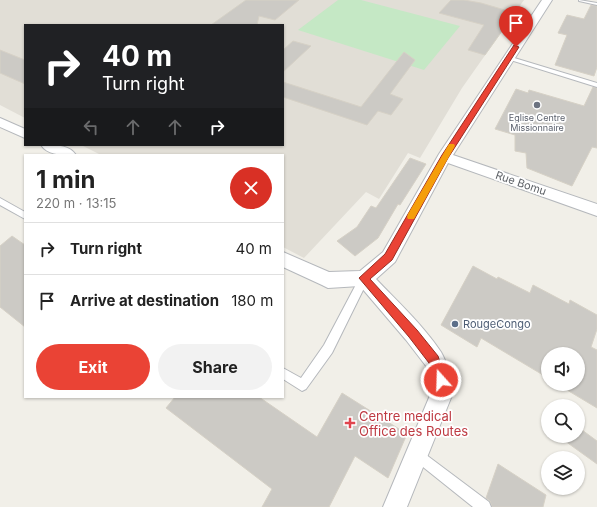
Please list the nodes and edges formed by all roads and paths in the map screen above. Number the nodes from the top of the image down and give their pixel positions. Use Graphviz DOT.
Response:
graph roads {
  1 [pos="547,0"];
  2 [pos="581,0"];
  3 [pos="597,4"];
  4 [pos="509,58"];
  5 [pos="597,85"];
  6 [pos="0,122"];
  7 [pos="24,134"];
  8 [pos="50,146"];
  9 [pos="67,154"];
  10 [pos="444,157"];
  11 [pos="0,201"];
  12 [pos="597,210"];
  13 [pos="24,215"];
  14 [pos="284,259"];
  15 [pos="364,278"];
  16 [pos="284,374"];
  17 [pos="416,454"];
  18 [pos="396,507"];
  19 [pos="484,507"];
  1 -- 4 [label="street"];
  2 -- 3 [label="lane"];
  4 -- 5 [label="lane"];
  4 -- 10 [label="street"];
  6 -- 7 [label="street"];
  8 -- 9 [label="street"];
  10 -- 12 [label="street, Rue Bomu"];
  10 -- 15 [label="street"];
  11 -- 13 [label="lane"];
  14 -- 15 [label="street"];
  15 -- 16 [label="lane"];
  15 -- 17 [label="street"];
  17 -- 18 [label="street"];
  17 -- 19 [label="lane"];
}
